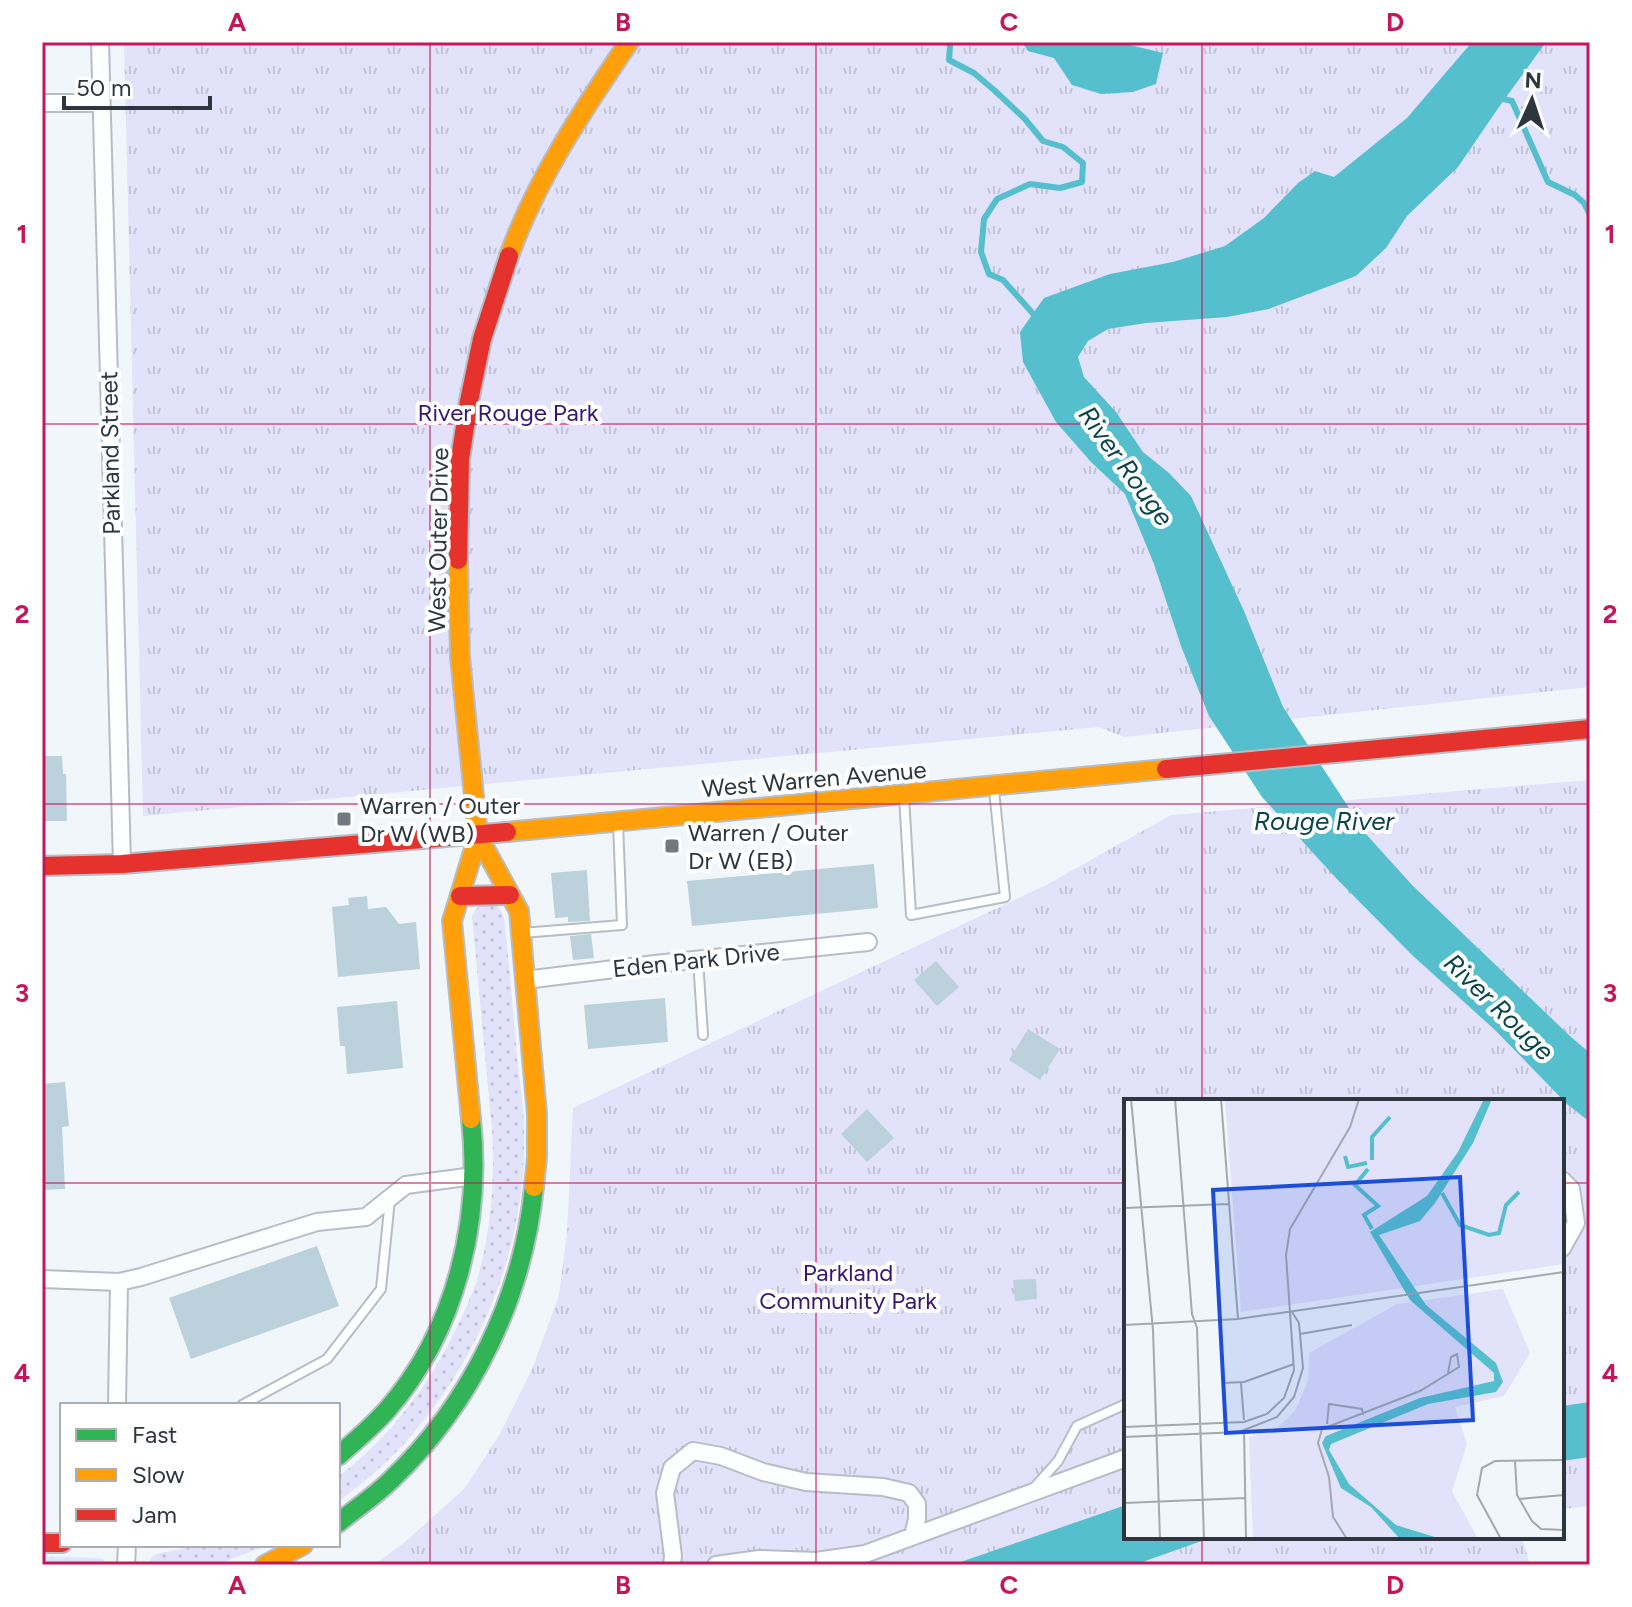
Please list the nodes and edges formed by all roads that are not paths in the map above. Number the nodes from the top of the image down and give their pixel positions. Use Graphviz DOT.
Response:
graph roads {
  1 [pos="100,42"];
  2 [pos="629,42"];
  3 [pos="42,103"];
  4 [pos="101,103"];
  5 [pos="1590,729"];
  6 [pos="994,786"];
  7 [pos="904,795"];
  8 [pos="618,822"];
  9 [pos="478,836"];
  10 [pos="122,864"];
  11 [pos="42,866"];
  12 [pos="510,895"];
  13 [pos="460,896"];
  14 [pos="521,933"];
  15 [pos="868,942"];
  16 [pos="698,959"];
  17 [pos="525,980"];
  18 [pos="703,1035"];
  19 [pos="474,1176"];
  20 [pos="1564,1182"];
  21 [pos="390,1199"];
  22 [pos="1564,1244"];
  23 [pos="42,1279"];
  24 [pos="119,1282"];
  25 [pos="117,1403"];
  26 [pos="246,1403"];
  27 [pos="1124,1405"];
  28 [pos="340,1454"];
  29 [pos="1124,1459"];
  30 [pos="1058,1461"];
  31 [pos="1077,1476"];
  32 [pos="1030,1493"];
  33 [pos="340,1521"];
  34 [pos="913,1536"];
  35 [pos="299,1547"];
  36 [pos="265,1565"];
  37 [pos="672,1565"];
  38 [pos="716,1565"];
  1 -- 4 [label="street, Parkland Street"];
  2 -- 9 [label="main road, West Outer Drive"];
  3 -- 4 [label="street"];
  4 -- 10 [label="street, Parkland Street"];
  5 -- 6 [label="main road, West Warren Avenue"];
  6 -- 7 [label="main road, West Warren Avenue"];
  6 -- 7 [label="lane"];
  7 -- 8 [label="main road, West Warren Avenue"];
  8 -- 9 [label="main road, West Warren Avenue"];
  8 -- 14 [label="lane"];
  9 -- 10 [label="main road, West Warren Avenue"];
  9 -- 12 [label="main road, West Outer Drive"];
  9 -- 13 [label="main road, West Outer Drive"];
  10 -- 11 [label="main road, West Warren Avenue"];
  12 -- 13 [label="main road"];
  12 -- 14 [label="main road, West Outer Drive"];
  13 -- 19 [label="main road, West Outer Drive"];
  14 -- 17 [label="main road, West Outer Drive"];
  15 -- 16 [label="street, Eden Park Drive"];
  16 -- 17 [label="street, Eden Park Drive"];
  16 -- 18 [label="lane"];
  17 -- 33 [label="main road, West Outer Drive"];
  19 -- 21 [label="street"];
  19 -- 28 [label="main road, West Outer Drive"];
  20 -- 22 [label="street"];
  21 -- 24 [label="street"];
  21 -- 26 [label="lane"];
  23 -- 24 [label="street"];
  24 -- 25 [label="street"];
  27 -- 30 [label="lane"];
  29 -- 31 [label="street"];
  30 -- 31 [label="lane"];
  30 -- 32 [label="lane"];
  31 -- 32 [label="street"];
  32 -- 34 [label="street"];
  34 -- 37 [label="street"];
  34 -- 38 [label="street"];
  35 -- 36 [label="main road"];
}
